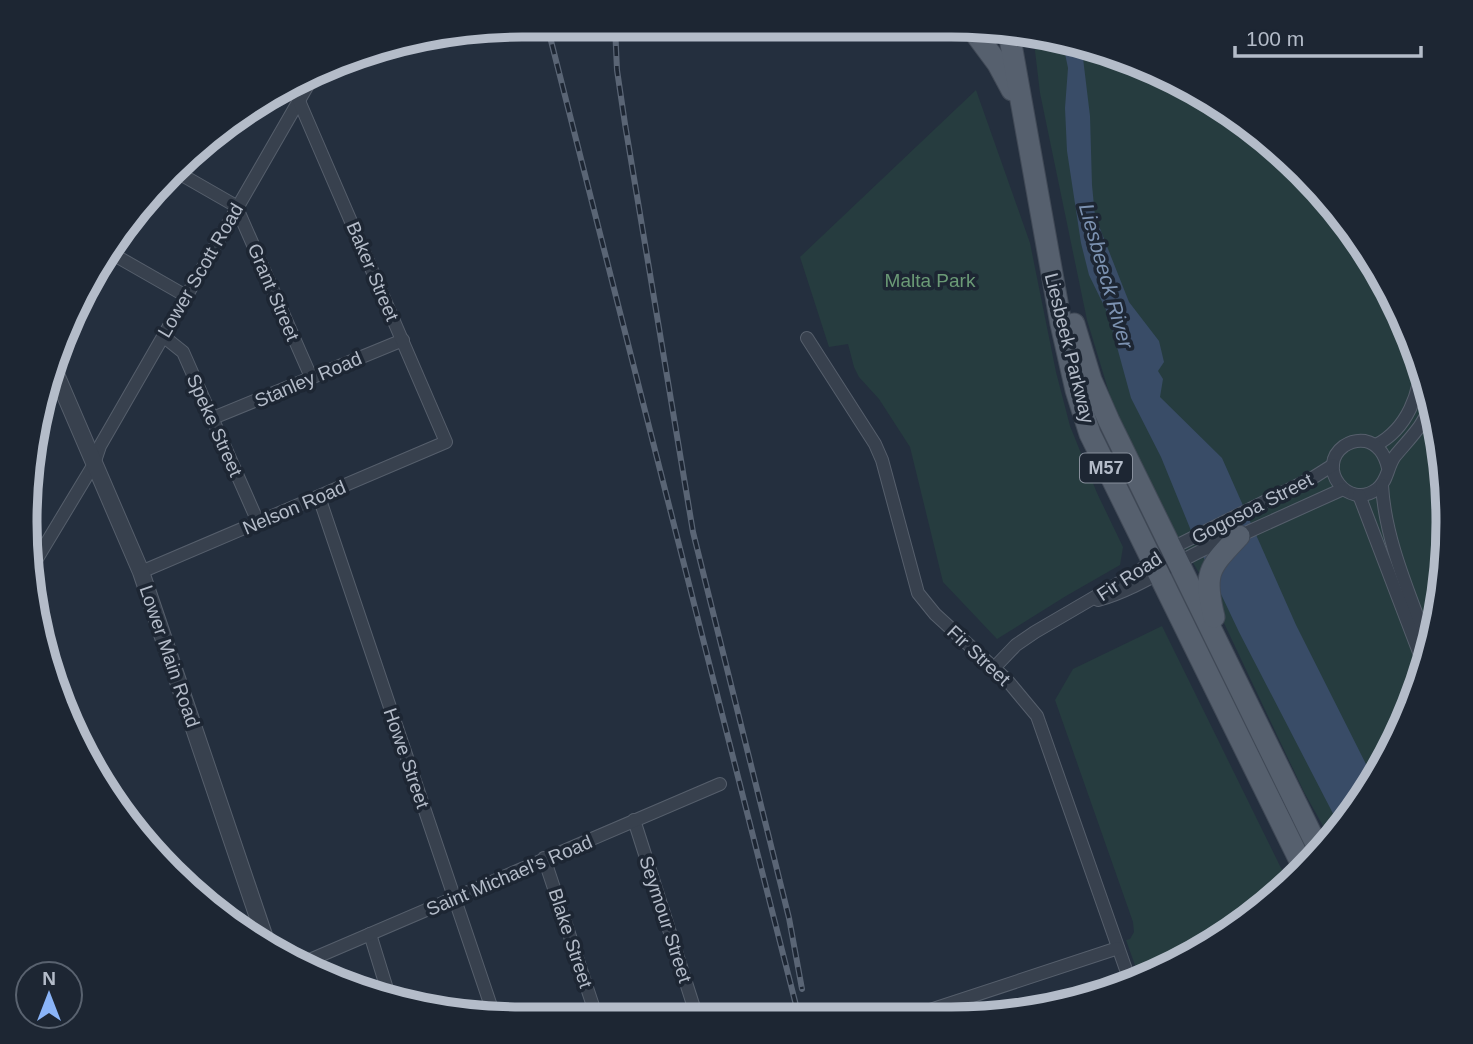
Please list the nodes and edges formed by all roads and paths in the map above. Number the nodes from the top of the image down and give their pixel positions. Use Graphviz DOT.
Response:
graph roads {
  1 [pos="979,38"];
  2 [pos="1010,41"];
  3 [pos="1022,42"];
  4 [pos="307,87"];
  5 [pos="299,101"];
  6 [pos="1021,107"];
  7 [pos="183,175"];
  8 [pos="236,206"];
  9 [pos="116,256"];
  10 [pos="186,296"];
  11 [pos="163,336"];
  12 [pos="807,338"];
  13 [pos="403,340"];
  14 [pos="311,377"];
  15 [pos="58,380"];
  16 [pos="1417,388"];
  17 [pos="1425,417"];
  18 [pos="213,418"];
  19 [pos="446,442"];
  20 [pos="1376,445"];
  21 [pos="94,464"];
  22 [pos="1333,465"];
  23 [pos="1388,468"];
  24 [pos="1382,485"];
  25 [pos="1343,489"];
  26 [pos="1359,495"];
  27 [pos="319,497"];
  28 [pos="258,522"];
  29 [pos="1239,536"];
  30 [pos="1174,556"];
  31 [pos="38,557"];
  32 [pos="1155,568"];
  33 [pos="141,572"];
  34 [pos="1424,631"];
  35 [pos="1221,650"];
  36 [pos="1419,652"];
  37 [pos="994,668"];
  38 [pos="720,784"];
  39 [pos="634,820"];
  40 [pos="1315,843"];
  41 [pos="544,858"];
  42 [pos="1299,859"];
  43 [pos="455,898"];
  44 [pos="257,928"];
  45 [pos="370,934"];
  46 [pos="1118,948"];
  47 [pos="312,959"];
  48 [pos="1127,974"];
  49 [pos="387,988"];
  50 [pos="491,1006"];
  51 [pos="593,1007"];
  52 [pos="694,1007"];
  53 [pos="939,1007"];
  1 -- 6 [label="main road"];
  2 -- 6 [label="main road, Liesbeek Parkway / M57"];
  3 -- 30 [label="main road, Liesbeek Parkway / M57"];
  4 -- 5 [label="street, Lower Scott Road"];
  5 -- 8 [label="street, Lower Scott Road"];
  5 -- 13 [label="street, Baker Street"];
  6 -- 32 [label="main road, Liesbeek Parkway / M57"];
  7 -- 8 [label="street"];
  8 -- 10 [label="street, Lower Scott Road"];
  8 -- 14 [label="street, Grant Street"];
  9 -- 10 [label="street"];
  10 -- 11 [label="street, Lower Scott Road"];
  11 -- 18 [label="street, Speke Street"];
  11 -- 21 [label="street, Lower Scott Road"];
  12 -- 37 [label="street, Fir Street"];
  13 -- 14 [label="street, Stanley Road"];
  13 -- 19 [label="street, Baker Street"];
  14 -- 18 [label="street, Stanley Road"];
  15 -- 21 [label="street, Lower Main Road"];
  16 -- 20 [label="street"];
  17 -- 23 [label="street"];
  18 -- 28 [label="street, Speke Street"];
  19 -- 27 [label="street, Nelson Road"];
  20 -- 22 [label="street"];
  20 -- 23 [label="street"];
  21 -- 31 [label="street, Lower Scott Road"];
  21 -- 33 [label="street, Lower Main Road"];
  22 -- 25 [label="street"];
  22 -- 30 [label="street, Gogosoa Street"];
  23 -- 24 [label="street"];
  24 -- 26 [label="street"];
  24 -- 34 [label="street"];
  25 -- 26 [label="street"];
  25 -- 29 [label="street, Gogosoa Street"];
  26 -- 36 [label="street"];
  27 -- 28 [label="street, Nelson Road"];
  27 -- 43 [label="street, Howe Street"];
  28 -- 33 [label="street, Nelson Road"];
  29 -- 30 [label="street, Gogosoa Street"];
  29 -- 35 [label="main road"];
  30 -- 32 [label="street, Fir Road"];
  30 -- 35 [label="main road, Liesbeek Parkway / M57"];
  32 -- 37 [label="street, Fir Road"];
  32 -- 42 [label="main road, Liesbeek Parkway / M57"];
  33 -- 44 [label="street, Lower Main Road"];
  35 -- 40 [label="main road, Liesbeek Parkway / M57"];
  37 -- 46 [label="street, Fir Street"];
  38 -- 39 [label="street, Saint Michael's Road"];
  39 -- 41 [label="street, Saint Michael's Road"];
  39 -- 52 [label="street, Seymour Street"];
  41 -- 43 [label="street, Saint Michael's Road"];
  41 -- 51 [label="street, Blake Street"];
  43 -- 45 [label="street, Saint Michael's Road"];
  43 -- 50 [label="street, Howe Street"];
  45 -- 47 [label="street, Saint Michael's Road"];
  45 -- 49 [label="street"];
  46 -- 48 [label="street, Fir Street"];
  46 -- 53 [label="street"];
}
